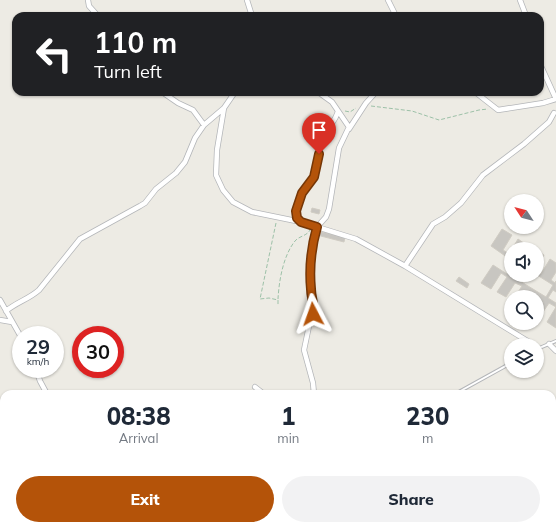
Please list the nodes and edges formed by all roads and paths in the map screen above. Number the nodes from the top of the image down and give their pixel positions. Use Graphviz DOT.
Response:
graph roads {
  1 [pos="88,0"];
  2 [pos="247,0"];
  3 [pos="388,0"];
  4 [pos="520,0"];
  5 [pos="94,12"];
  6 [pos="251,12"];
  7 [pos="394,12"];
  8 [pos="525,12"];
  9 [pos="544,73"];
  10 [pos="168,96"];
  11 [pos="232,96"];
  12 [pos="324,96"];
  13 [pos="373,96"];
  14 [pos="480,96"];
  15 [pos="556,99"];
  16 [pos="364,106"];
  17 [pos="224,108"];
  18 [pos="495,108"];
  19 [pos="338,111"];
  20 [pos="554,113"];
  21 [pos="204,125"];
  22 [pos="349,129"];
  23 [pos="278,218"];
  24 [pos="301,222"];
  25 [pos="315,226"];
  26 [pos="405,266"];
  27 [pos="0,300"];
  28 [pos="278,300"];
  29 [pos="278,306"];
  30 [pos="6,310"];
  31 [pos="0,320"];
  32 [pos="12,322"];
  33 [pos="14,326"];
  34 [pos="522,338"];
  35 [pos="556,341"];
  36 [pos="549,344"];
  37 [pos="544,345"];
  38 [pos="556,351"];
  39 [pos="504,367"];
  40 [pos="39,378"];
  41 [pos="255,387"];
  42 [pos="45,390"];
  43 [pos="259,390"];
  44 [pos="314,390"];
  45 [pos="462,390"];
  1 -- 5 [label="street"];
  2 -- 6 [label="street"];
  3 -- 7 [label="street"];
  4 -- 8 [label="street"];
  9 -- 15 [label="street"];
  10 -- 21 [label="street"];
  11 -- 17 [label="street"];
  12 -- 19 [label="street"];
  13 -- 16 [label="street"];
  14 -- 18 [label="street"];
  15 -- 18 [label="street"];
  16 -- 18 [label="path"];
  16 -- 19 [label="path"];
  16 -- 22 [label="street"];
  17 -- 21 [label="street"];
  17 -- 23 [label="street"];
  19 -- 22 [label="street"];
  19 -- 24 [label="street"];
  20 -- 26 [label="street"];
  21 -- 30 [label="street"];
  22 -- 25 [label="street"];
  23 -- 24 [label="street"];
  23 -- 28 [label="path"];
  24 -- 25 [label="street"];
  25 -- 26 [label="street"];
  25 -- 28 [label="path"];
  25 -- 44 [label="street"];
  26 -- 34 [label="street"];
  27 -- 30 [label="street"];
  28 -- 29 [label="path"];
  30 -- 32 [label="street"];
  31 -- 32 [label="street"];
  32 -- 33 [label="street"];
  35 -- 36 [label="lane"];
  36 -- 37 [label="lane"];
  36 -- 38 [label="street"];
  39 -- 45 [label="lane"];
  40 -- 42 [label="street"];
  41 -- 43 [label="street"];
}
